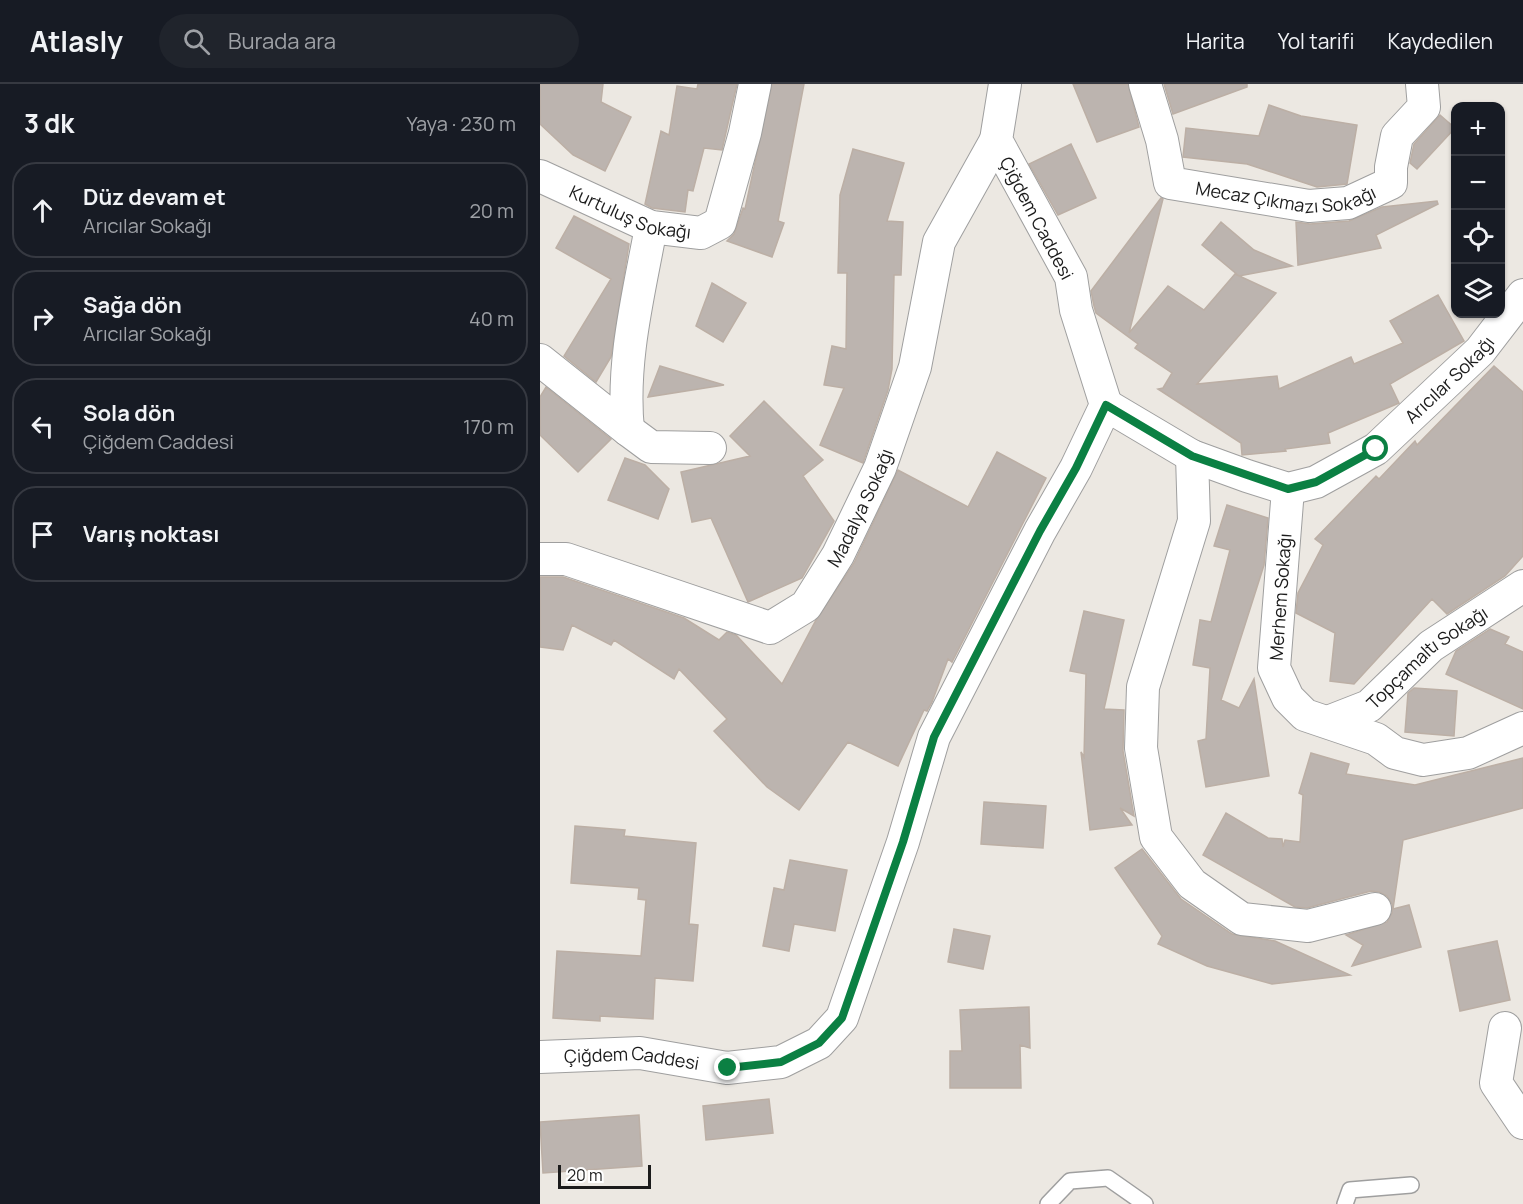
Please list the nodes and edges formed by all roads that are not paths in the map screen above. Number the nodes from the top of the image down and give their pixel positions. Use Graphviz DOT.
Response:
graph roads {
  1 [pos="755,84"];
  2 [pos="1005,84"];
  3 [pos="1145,84"];
  4 [pos="1422,84"];
  5 [pos="996,140"];
  6 [pos="540,176"];
  7 [pos="651,227"];
  8 [pos="1523,295"];
  9 [pos="540,360"];
  10 [pos="1106,405"];
  11 [pos="628,430"];
  12 [pos="710,448"];
  13 [pos="1192,456"];
  14 [pos="1288,489"];
  15 [pos="540,559"];
  16 [pos="1523,586"];
  17 [pos="1328,722"];
  18 [pos="1523,728"];
  19 [pos="1375,909"];
  20 [pos="1505,1028"];
  21 [pos="540,1057"];
  22 [pos="1523,1123"];
  23 [pos="1411,1185"];
  24 [pos="1048,1204"];
  25 [pos="1145,1204"];
  26 [pos="1345,1204"];
  1 -- 7 [label="street, Kurtuluş Sokağı"];
  2 -- 5 [label="street, Çiğdem Caddesi"];
  3 -- 4 [label="street, Mecaz Çıkmazı Sokağı"];
  5 -- 10 [label="street, Çiğdem Caddesi"];
  5 -- 15 [label="street, Madalya Sokağı"];
  6 -- 7 [label="street, Kurtuluş Sokağı"];
  7 -- 11 [label="street"];
  8 -- 14 [label="street, Arıcılar Sokağı"];
  9 -- 11 [label="street"];
  10 -- 13 [label="street"];
  10 -- 21 [label="street, Çiğdem Caddesi"];
  11 -- 12 [label="street"];
  13 -- 14 [label="street"];
  13 -- 19 [label="street"];
  14 -- 17 [label="street, Merhem Sokağı"];
  16 -- 17 [label="street, Topçamaltı Sokağı"];
  17 -- 18 [label="street, Merhem Sokağı"];
  20 -- 22 [label="street"];
  23 -- 26 [label="lane"];
  24 -- 25 [label="lane"];
}
